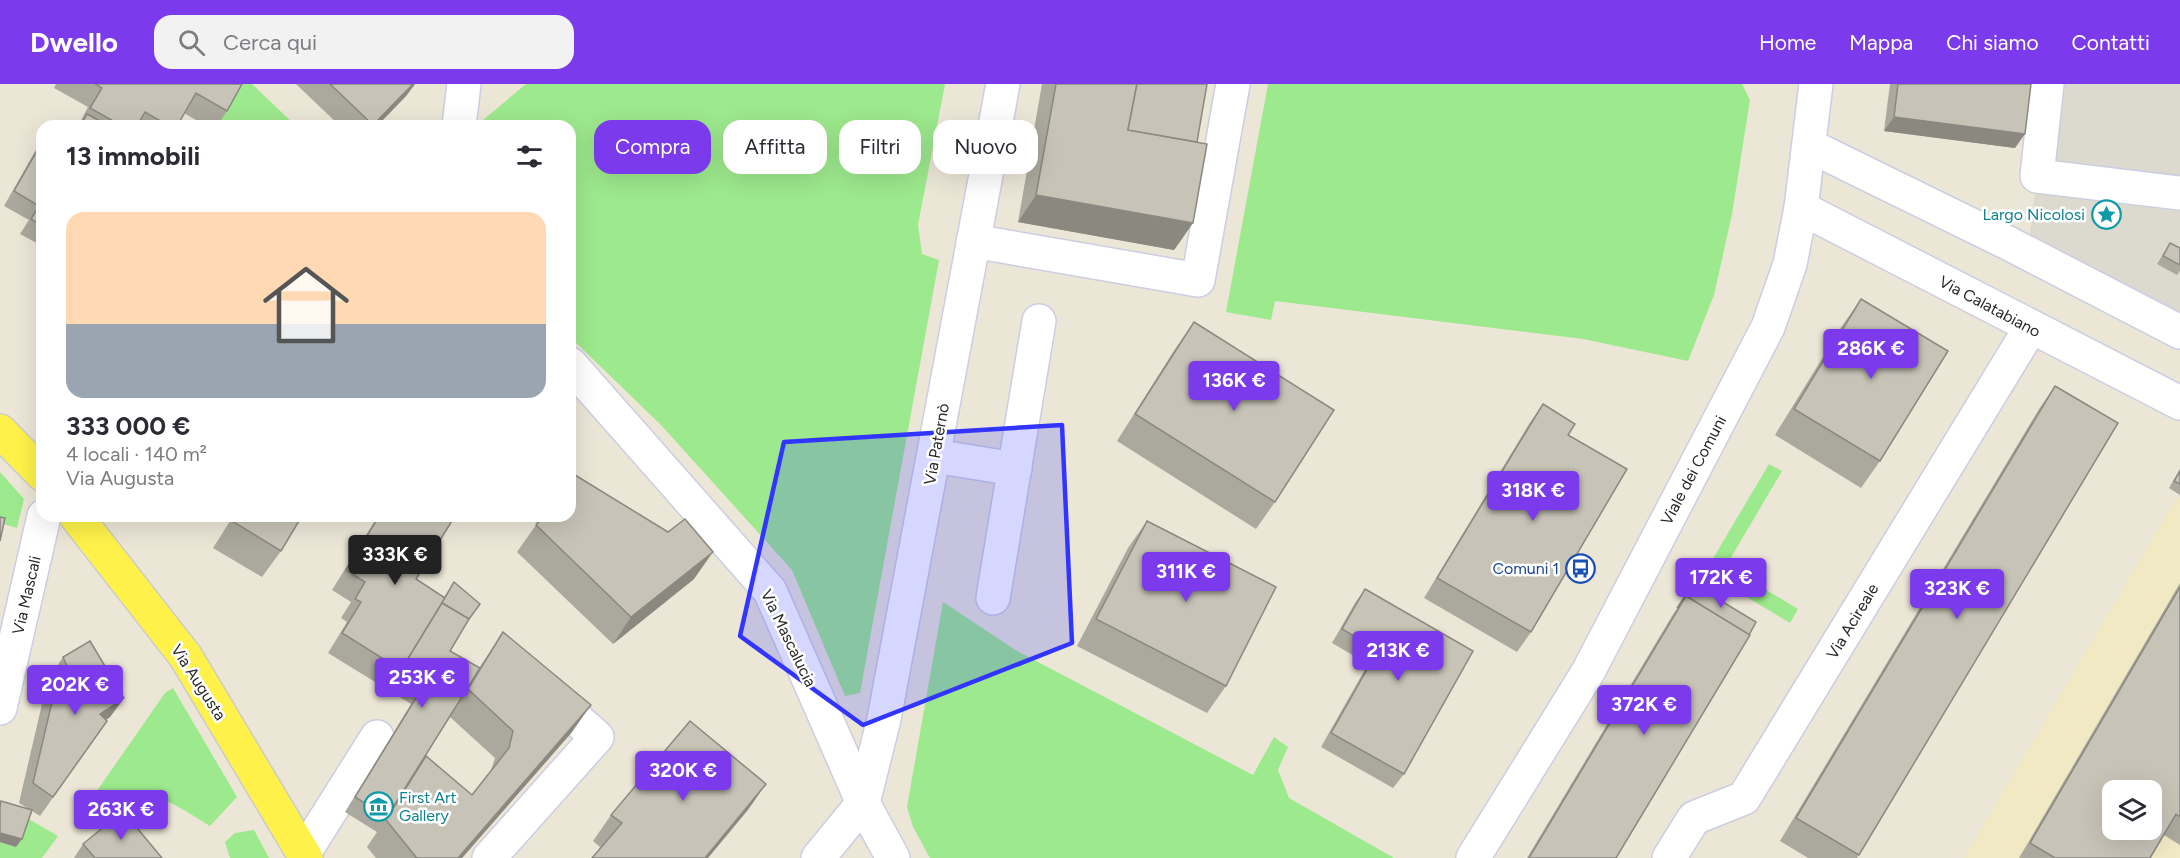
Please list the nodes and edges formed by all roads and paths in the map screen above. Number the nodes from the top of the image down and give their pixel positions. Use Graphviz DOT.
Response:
graph roads {
  1 [pos="464,84"];
  2 [pos="1003,84"];
  3 [pos="1233,84"];
  4 [pos="1816,84"];
  5 [pos="2047,84"];
  6 [pos="460,120"];
  7 [pos="1810,146"];
  8 [pos="2180,193"];
  9 [pos="1801,208"];
  10 [pos="973,241"];
  11 [pos="1039,321"];
  12 [pos="2031,327"];
  13 [pos="2180,332"];
  14 [pos="576,371"];
  15 [pos="2180,403"];
  16 [pos="0,431"];
  17 [pos="934,456"];
  18 [pos="36,468"];
  19 [pos="1015,469"];
  20 [pos="43,522"];
  21 [pos="81,522"];
  22 [pos="993,598"];
  23 [pos="521,669"];
  24 [pos="0,708"];
  25 [pos="377,737"];
  26 [pos="863,803"];
  27 [pos="305,855"];
  28 [pos="489,858"];
  29 [pos="818,858"];
  30 [pos="893,858"];
  31 [pos="1473,858"];
  32 [pos="1669,858"];
  1 -- 6 [label="street"];
  2 -- 10 [label="street, Via Paternò"];
  3 -- 10 [label="street"];
  4 -- 7 [label="street, Viale dei Comuni"];
  5 -- 8 [label="street"];
  7 -- 9 [label="street, Viale dei Comuni"];
  7 -- 13 [label="street"];
  9 -- 12 [label="street, Via Calatabiano"];
  9 -- 31 [label="street, Viale dei Comuni"];
  10 -- 17 [label="street, Via Paternò"];
  11 -- 19 [label="street"];
  12 -- 15 [label="street, Via Calatabiano"];
  12 -- 32 [label="street, Via Acireale"];
  14 -- 26 [label="street, Via Mascalucia"];
  16 -- 18 [label="main road"];
  17 -- 19 [label="street"];
  17 -- 26 [label="street, Via Paternò"];
  19 -- 22 [label="street"];
  20 -- 24 [label="street, Via Mascali"];
  21 -- 27 [label="main road, Via Augusta"];
  23 -- 28 [label="street"];
  25 -- 27 [label="street"];
  26 -- 29 [label="street"];
  26 -- 30 [label="street, Via Mascalucia"];
}
